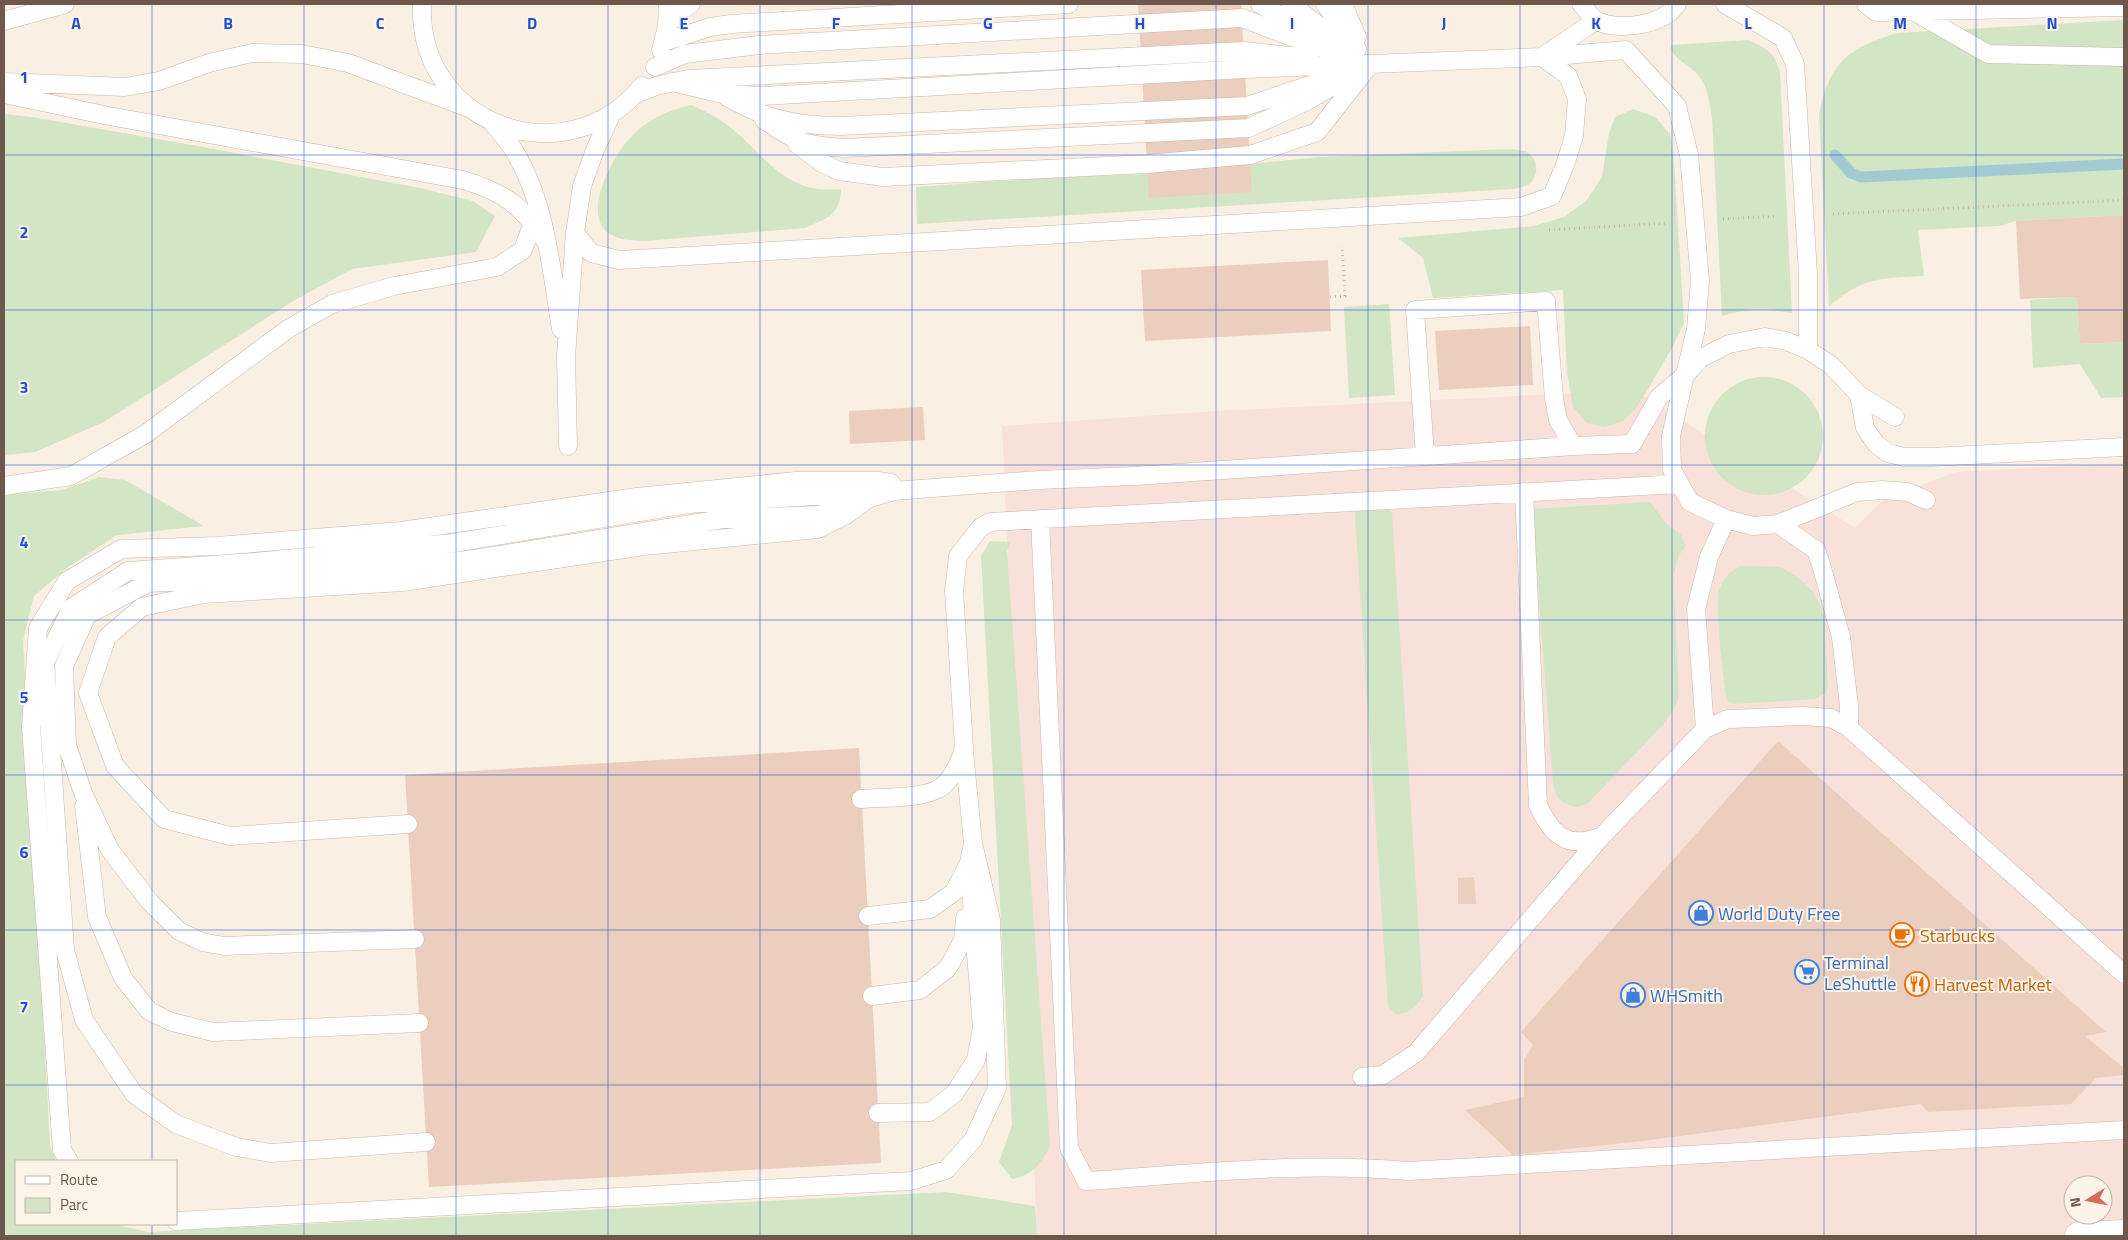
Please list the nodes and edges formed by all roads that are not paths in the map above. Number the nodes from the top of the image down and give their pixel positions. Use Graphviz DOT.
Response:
graph roads {
  1 [pos="66,4"];
  2 [pos="691,4"];
  3 [pos="1069,4"];
  4 [pos="1260,4"];
  5 [pos="1291,4"];
  6 [pos="1304,4"];
  7 [pos="1325,4"];
  8 [pos="1334,4"];
  9 [pos="1343,4"];
  10 [pos="1351,4"];
  11 [pos="1581,4"];
  12 [pos="1677,4"];
  13 [pos="1725,4"];
  14 [pos="1866,4"];
  15 [pos="2124,7"];
  16 [pos="419,8"];
  17 [pos="1913,11"];
  18 [pos="668,17"];
  19 [pos="4,21"];
  20 [pos="1596,21"];
  21 [pos="1542,57"];
  22 [pos="2124,58"];
  23 [pos="1369,66"];
  24 [pos="655,67"];
  25 [pos="4,82"];
  26 [pos="672,82"];
  27 [pos="4,94"];
  28 [pos="636,94"];
  29 [pos="722,94"];
  30 [pos="469,108"];
  31 [pos="749,109"];
  32 [pos="611,115"];
  33 [pos="491,122"];
  34 [pos="790,138"];
  35 [pos="532,222"];
  36 [pos="575,233"];
  37 [pos="547,243"];
  38 [pos="1808,350"];
  39 [pos="566,356"];
  40 [pos="1685,375"];
  41 [pos="1859,395"];
  42 [pos="1896,417"];
  43 [pos="568,446"];
  44 [pos="1573,446"];
  45 [pos="2124,447"];
  46 [pos="1425,456"];
  47 [pos="1680,484"];
  48 [pos="4,486"];
  49 [pos="931,488"];
  50 [pos="894,491"];
  51 [pos="1524,492"];
  52 [pos="868,499"];
  53 [pos="1926,500"];
  54 [pos="1040,519"];
  55 [pos="1726,519"];
  56 [pos="1778,524"];
  57 [pos="1705,728"];
  58 [pos="1849,728"];
  59 [pos="964,747"];
  60 [pos="83,793"];
  61 [pos="861,799"];
  62 [pos="408,824"];
  63 [pos="1602,836"];
  64 [pos="973,843"];
  65 [pos="969,863"];
  66 [pos="868,916"];
  67 [pos="415,940"];
  68 [pos="2124,974"];
  69 [pos="872,996"];
  70 [pos="420,1024"];
  71 [pos="1362,1077"];
  72 [pos="878,1113"];
  73 [pos="2124,1130"];
  74 [pos="426,1142"];
  75 [pos="68,1160"];
  76 [pos="178,1221"];
  77 [pos="2124,1234"];
  78 [pos="2079,1236"];
  1 -- 19 [label="lane"];
  2 -- 18 [label="lane"];
  3 -- 18 [label="lane"];
  4 -- 23 [label="lane"];
  5 -- 23 [label="lane"];
  6 -- 23 [label="lane"];
  7 -- 23 [label="lane"];
  8 -- 23 [label="lane"];
  9 -- 23 [label="lane"];
  10 -- 23 [label="lane"];
  11 -- 20 [label="lane"];
  12 -- 20 [label="lane"];
  13 -- 38 [label="lane"];
  14 -- 17 [label="lane"];
  15 -- 17 [label="lane"];
  16 -- 30 [label="lane"];
  17 -- 22 [label="lane"];
  18 -- 24 [label="lane"];
  20 -- 21 [label="lane"];
  21 -- 23 [label="lane"];
  21 -- 36 [label="lane"];
  21 -- 40 [label="lane"];
  23 -- 24 [label="lane"];
  23 -- 26 [label="lane"];
  23 -- 29 [label="lane"];
  23 -- 31 [label="lane"];
  23 -- 34 [label="lane"];
  23 -- 34 [label="lane"];
  24 -- 28 [label="lane"];
  25 -- 30 [label="lane"];
  26 -- 28 [label="lane"];
  26 -- 29 [label="lane"];
  27 -- 35 [label="lane"];
  28 -- 32 [label="lane"];
  29 -- 31 [label="lane"];
  30 -- 33 [label="lane"];
  31 -- 34 [label="lane"];
  32 -- 33 [label="lane"];
  32 -- 36 [label="lane"];
  33 -- 37 [label="lane"];
  35 -- 37 [label="lane"];
  35 -- 48 [label="lane"];
  36 -- 39 [label="lane"];
  37 -- 39 [label="lane"];
  38 -- 40 [label="lane"];
  38 -- 41 [label="lane"];
  39 -- 43 [label="lane"];
  40 -- 44 [label="lane"];
  40 -- 47 [label="lane"];
  41 -- 42 [label="lane"];
  41 -- 45 [label="lane"];
  44 -- 46 [label="lane"];
  44 -- 46 [label="lane"];
  46 -- 49 [label="lane"];
  47 -- 51 [label="lane"];
  47 -- 55 [label="lane"];
  49 -- 50 [label="lane"];
  49 -- 75 [label="lane"];
  50 -- 52 [label="lane"];
  50 -- 74 [label="lane"];
  51 -- 54 [label="lane"];
  51 -- 63 [label="lane"];
  52 -- 60 [label="lane"];
  52 -- 62 [label="lane"];
  53 -- 56 [label="lane"];
  54 -- 59 [label="lane"];
  54 -- 73 [label="lane"];
  55 -- 56 [label="lane"];
  55 -- 57 [label="lane"];
  56 -- 58 [label="lane"];
  57 -- 58 [label="lane"];
  57 -- 63 [label="lane"];
  58 -- 68 [label="lane"];
  59 -- 61 [label="lane"];
  59 -- 64 [label="lane"];
  60 -- 67 [label="lane"];
  60 -- 70 [label="lane"];
  63 -- 71 [label="lane"];
  64 -- 65 [label="lane"];
  64 -- 76 [label="lane"];
  65 -- 66 [label="lane"];
  65 -- 69 [label="lane"];
  65 -- 72 [label="lane"];
  77 -- 78 [label="street"];
}
